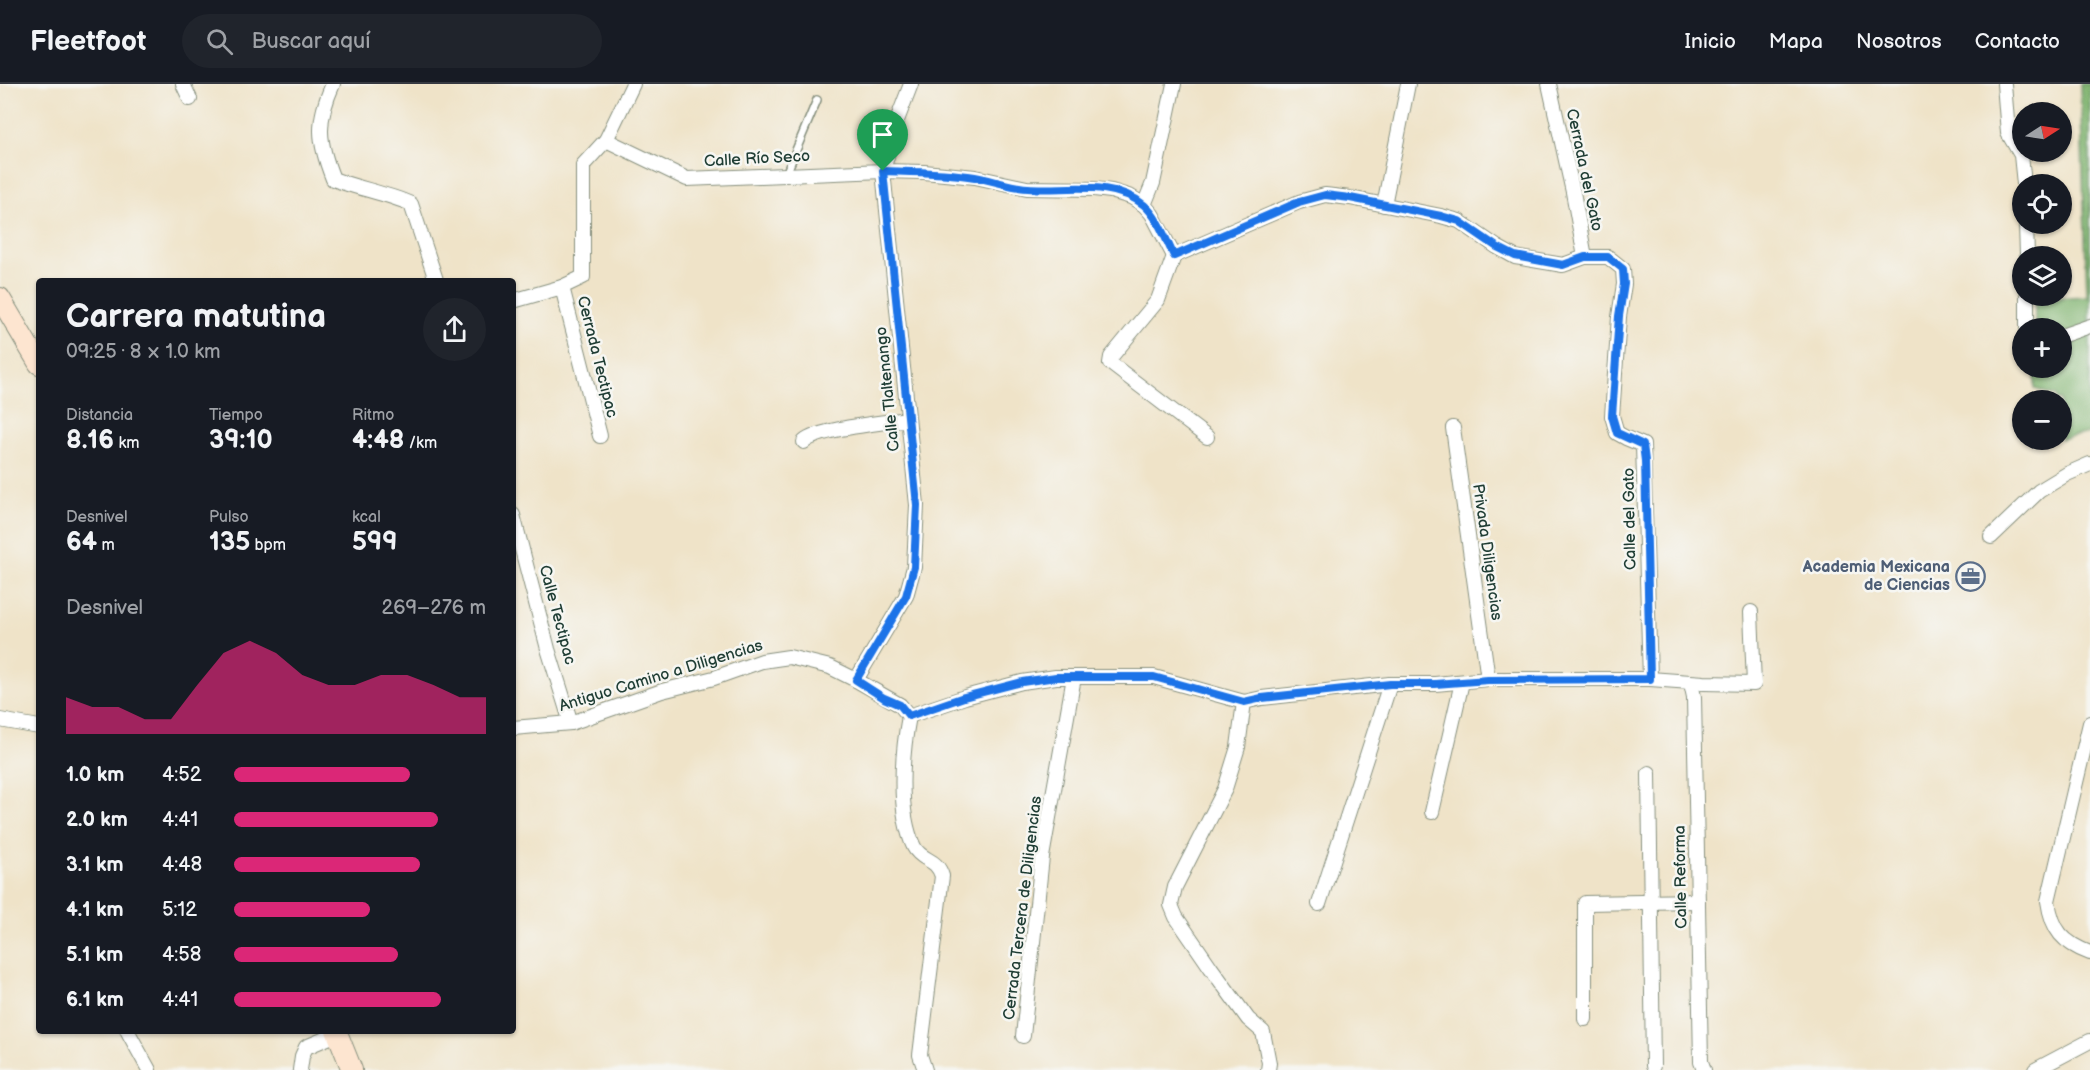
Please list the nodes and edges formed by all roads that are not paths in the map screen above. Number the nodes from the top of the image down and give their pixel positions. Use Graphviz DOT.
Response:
graph roads {
  1 [pos="183,84"];
  2 [pos="333,84"];
  3 [pos="631,84"];
  4 [pos="910,84"];
  5 [pos="1174,84"];
  6 [pos="1408,84"];
  7 [pos="1549,84"];
  8 [pos="2004,84"];
  9 [pos="190,99"];
  10 [pos="816,100"];
  11 [pos="606,140"];
  12 [pos="883,171"];
  13 [pos="786,174"];
  14 [pos="2023,174"];
  15 [pos="1144,205"];
  16 [pos="1384,205"];
  17 [pos="1174,256"];
  18 [pos="1585,257"];
  19 [pos="1623,269"];
  20 [pos="435,278"];
  21 [pos="562,287"];
  22 [pos="0,297"];
  23 [pos="516,300"];
  24 [pos="2090,326"];
  25 [pos="2072,332"];
  26 [pos="31,338"];
  27 [pos="36,354"];
  28 [pos="908,419"];
  29 [pos="1453,428"];
  30 [pos="600,436"];
  31 [pos="1207,437"];
  32 [pos="804,442"];
  33 [pos="2090,464"];
  34 [pos="516,526"];
  35 [pos="1990,537"];
  36 [pos="1750,612"];
  37 [pos="1074,677"];
  38 [pos="1650,679"];
  39 [pos="856,680"];
  40 [pos="1488,680"];
  41 [pos="1462,682"];
  42 [pos="1691,683"];
  43 [pos="1390,684"];
  44 [pos="1244,702"];
  45 [pos="909,716"];
  46 [pos="0,720"];
  47 [pos="572,723"];
  48 [pos="2090,723"];
  49 [pos="36,726"];
  50 [pos="516,728"];
  51 [pos="1649,773"];
  52 [pos="1432,812"];
  53 [pos="1698,901"];
  54 [pos="1651,902"];
  55 [pos="1319,904"];
  56 [pos="2090,953"];
  57 [pos="1585,1019"];
  58 [pos="129,1034"];
  59 [pos="333,1034"];
  60 [pos="338,1034"];
  61 [pos="1023,1036"];
  62 [pos="2090,1041"];
  63 [pos="1653,1065"];
  64 [pos="149,1070"];
  65 [pos="300,1070"];
  66 [pos="352,1070"];
  67 [pos="925,1070"];
  68 [pos="1268,1070"];
  69 [pos="1704,1070"];
  70 [pos="2035,1070"];
  1 -- 9 [label="street"];
  2 -- 20 [label="street"];
  3 -- 11 [label="street, Cerrada Tectipac"];
  4 -- 12 [label="street, Calle Tlaltenango"];
  5 -- 15 [label="street"];
  6 -- 16 [label="street"];
  7 -- 18 [label="street, Cerrada del Gato"];
  8 -- 14 [label="street"];
  10 -- 13 [label="lane"];
  11 -- 13 [label="street, Calle Río Seco"];
  11 -- 21 [label="street, Cerrada Tectipac"];
  12 -- 13 [label="street, Calle Río Seco"];
  12 -- 15 [label="street, Calle Río Seco"];
  12 -- 28 [label="street, Calle Tlaltenango"];
  15 -- 17 [label="street"];
  16 -- 17 [label="street"];
  16 -- 18 [label="street"];
  17 -- 31 [label="street"];
  18 -- 19 [label="street, Cerrada del Gato"];
  19 -- 38 [label="street, Calle del Gato"];
  21 -- 23 [label="street, Cerrada Tectipac"];
  21 -- 30 [label="street, Cerrada Tectipac"];
  22 -- 26 [label="main road"];
  24 -- 25 [label="street"];
  26 -- 27 [label="main road"];
  28 -- 32 [label="street"];
  28 -- 39 [label="street, Calle Tlaltenango"];
  29 -- 40 [label="street, Privada Diligencias"];
  33 -- 35 [label="street"];
  34 -- 47 [label="street, Calle Tectipac"];
  36 -- 42 [label="street"];
  37 -- 44 [label="street"];
  37 -- 45 [label="street"];
  37 -- 61 [label="street, Cerrada Tercera de Diligencias"];
  38 -- 40 [label="street"];
  38 -- 42 [label="street"];
  39 -- 45 [label="street, Antiguo Camino a Diligencias"];
  39 -- 47 [label="street, Antiguo Camino a Diligencias"];
  40 -- 41 [label="street"];
  41 -- 43 [label="street"];
  41 -- 52 [label="street"];
  42 -- 53 [label="street, Calle Reforma"];
  43 -- 44 [label="street"];
  43 -- 55 [label="street"];
  44 -- 68 [label="street"];
  45 -- 67 [label="street"];
  46 -- 49 [label="street"];
  47 -- 50 [label="street, Antiguo Camino a Diligencias"];
  48 -- 56 [label="street"];
  51 -- 54 [label="street"];
  53 -- 54 [label="street"];
  53 -- 69 [label="street, Calle Reforma"];
  54 -- 57 [label="street"];
  54 -- 63 [label="street"];
  58 -- 64 [label="street"];
  59 -- 65 [label="street"];
  60 -- 66 [label="main road"];
  62 -- 70 [label="street"];
}
